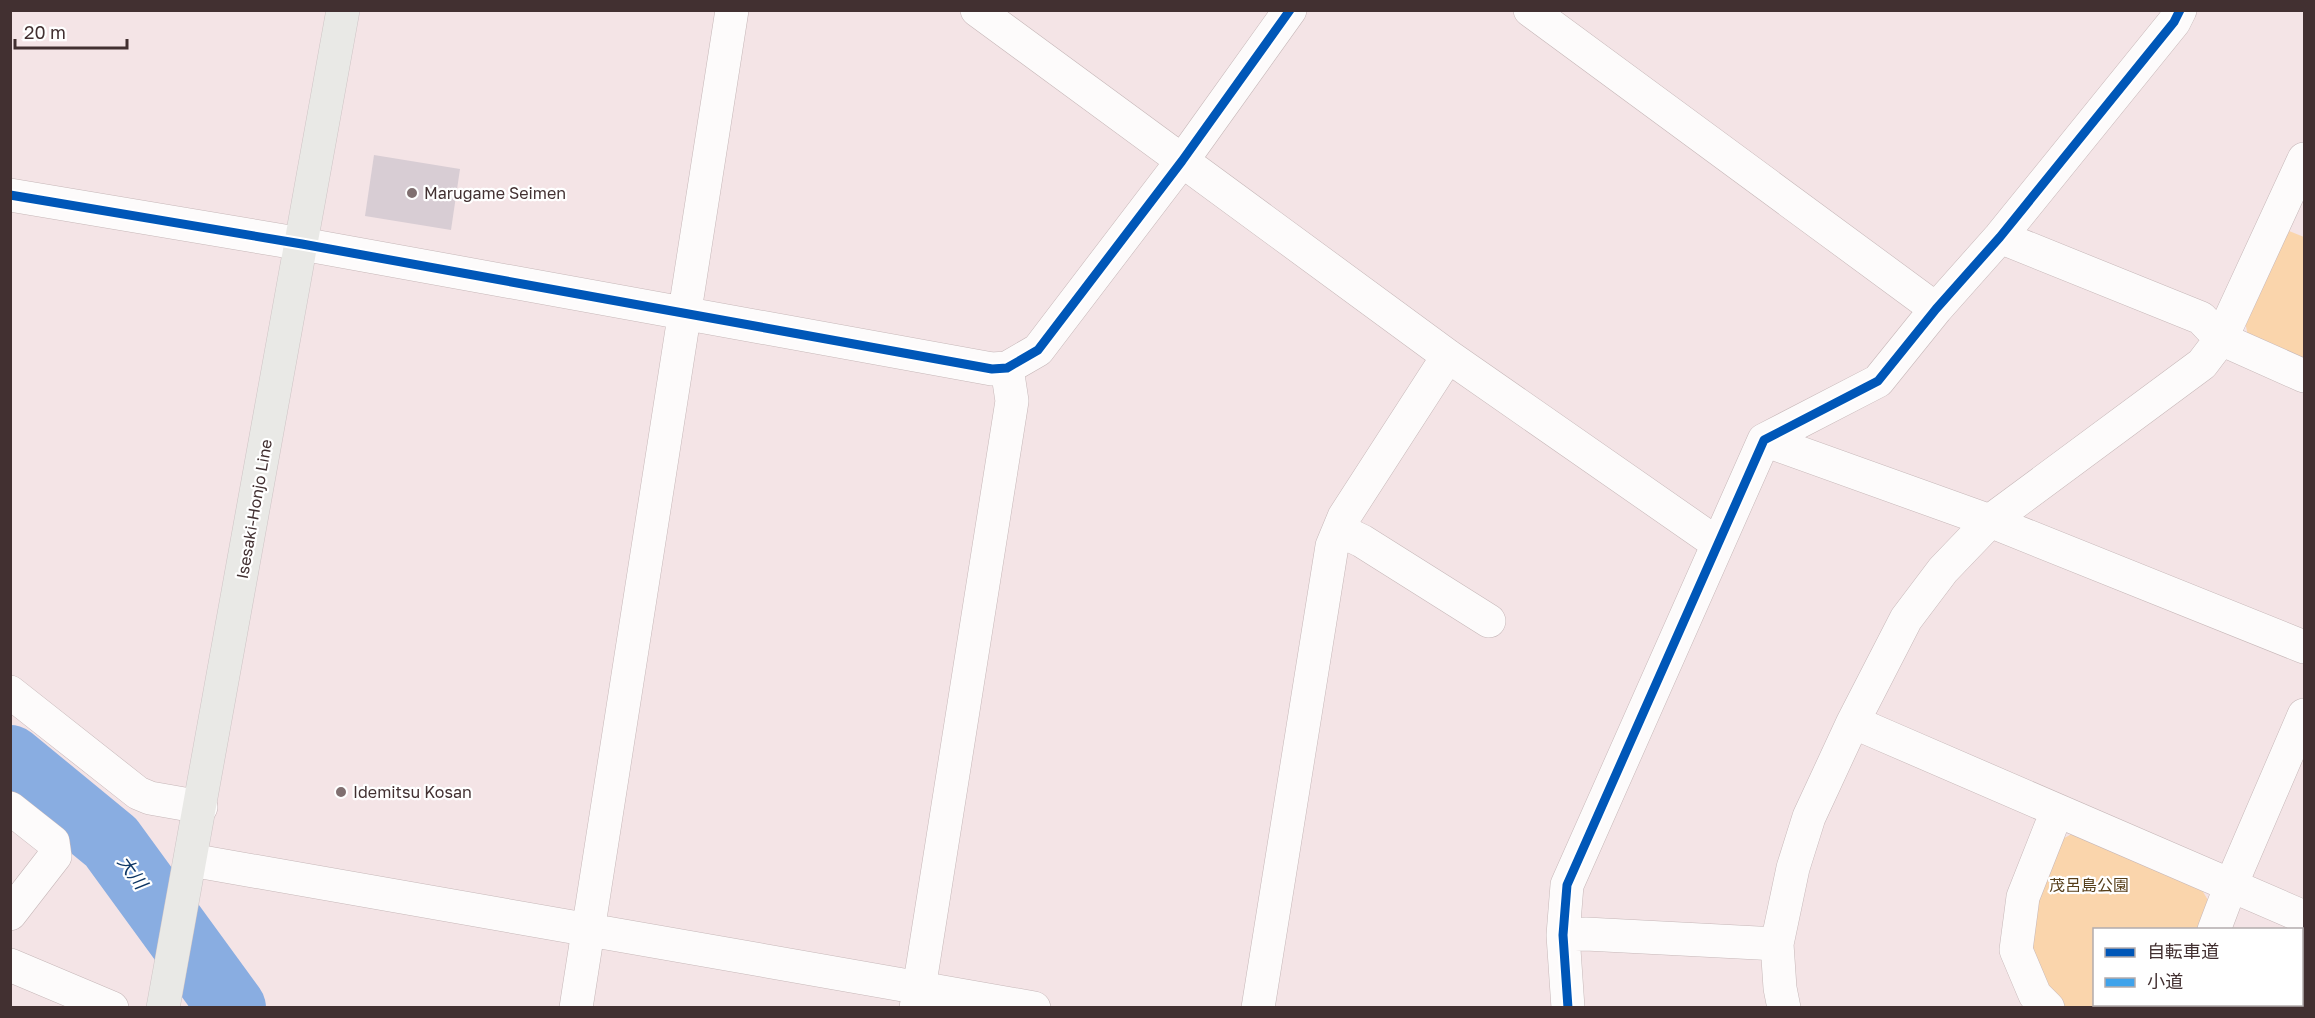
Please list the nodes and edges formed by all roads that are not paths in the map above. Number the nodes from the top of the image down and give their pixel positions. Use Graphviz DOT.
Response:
graph roads {
  1 [pos="343,10"];
  2 [pos="732,10"];
  3 [pos="976,10"];
  4 [pos="1290,10"];
  5 [pos="1530,10"];
  6 [pos="2170,14"];
  7 [pos="2304,159"];
  8 [pos="1182,161"];
  9 [pos="10,195"];
  10 [pos="2000,237"];
  11 [pos="302,244"];
  12 [pos="1936,309"];
  13 [pos="684,314"];
  14 [pos="2221,339"];
  15 [pos="1448,356"];
  16 [pos="1007,368"];
  17 [pos="2304,376"];
  18 [pos="1764,441"];
  19 [pos="1990,521"];
  20 [pos="1339,530"];
  21 [pos="1718,544"];
  22 [pos="1489,621"];
  23 [pos="2304,647"];
  24 [pos="10,692"];
  25 [pos="2304,715"];
  26 [pos="1853,722"];
  27 [pos="201,807"];
  28 [pos="10,808"];
  29 [pos="2057,811"];
  30 [pos="190,865"];
  31 [pos="2231,885"];
  32 [pos="10,914"];
  33 [pos="2304,917"];
  34 [pos="2215,928"];
  35 [pos="589,929"];
  36 [pos="1563,935"];
  37 [pos="1777,944"];
  38 [pos="10,964"];
  39 [pos="918,997"];
  40 [pos="112,1008"];
  41 [pos="163,1008"];
  42 [pos="576,1008"];
  43 [pos="1034,1008"];
  44 [pos="1258,1008"];
  45 [pos="1568,1008"];
  46 [pos="1784,1008"];
  47 [pos="2048,1008"];
  1 -- 11 [label="main road, Isesaki-Honjo Line"];
  2 -- 13 [label="street"];
  3 -- 8 [label="street"];
  4 -- 8 [label="street"];
  5 -- 12 [label="street"];
  6 -- 10 [label="street"];
  7 -- 14 [label="street"];
  8 -- 15 [label="street"];
  8 -- 16 [label="street"];
  9 -- 11 [label="street"];
  10 -- 12 [label="street"];
  10 -- 14 [label="street"];
  11 -- 13 [label="street"];
  11 -- 27 [label="main road, Isesaki-Honjo Line"];
  12 -- 18 [label="street"];
  13 -- 16 [label="street"];
  13 -- 35 [label="street"];
  14 -- 17 [label="street"];
  14 -- 19 [label="street"];
  15 -- 20 [label="street"];
  15 -- 21 [label="street"];
  16 -- 39 [label="street"];
  18 -- 19 [label="street"];
  18 -- 21 [label="street"];
  19 -- 23 [label="street"];
  19 -- 26 [label="street"];
  20 -- 22 [label="street"];
  20 -- 44 [label="street"];
  21 -- 36 [label="street"];
  24 -- 27 [label="street"];
  25 -- 31 [label="street"];
  26 -- 29 [label="street"];
  26 -- 37 [label="street"];
  27 -- 30 [label="main road, Isesaki-Honjo Line"];
  28 -- 32 [label="street"];
  29 -- 31 [label="street"];
  29 -- 47 [label="street"];
  30 -- 35 [label="street"];
  30 -- 41 [label="main road, Isesaki-Honjo Line"];
  31 -- 33 [label="street"];
  31 -- 34 [label="street"];
  35 -- 39 [label="street"];
  35 -- 42 [label="street"];
  36 -- 37 [label="street"];
  36 -- 45 [label="street"];
  37 -- 46 [label="street"];
  38 -- 40 [label="street"];
  39 -- 43 [label="street"];
}
